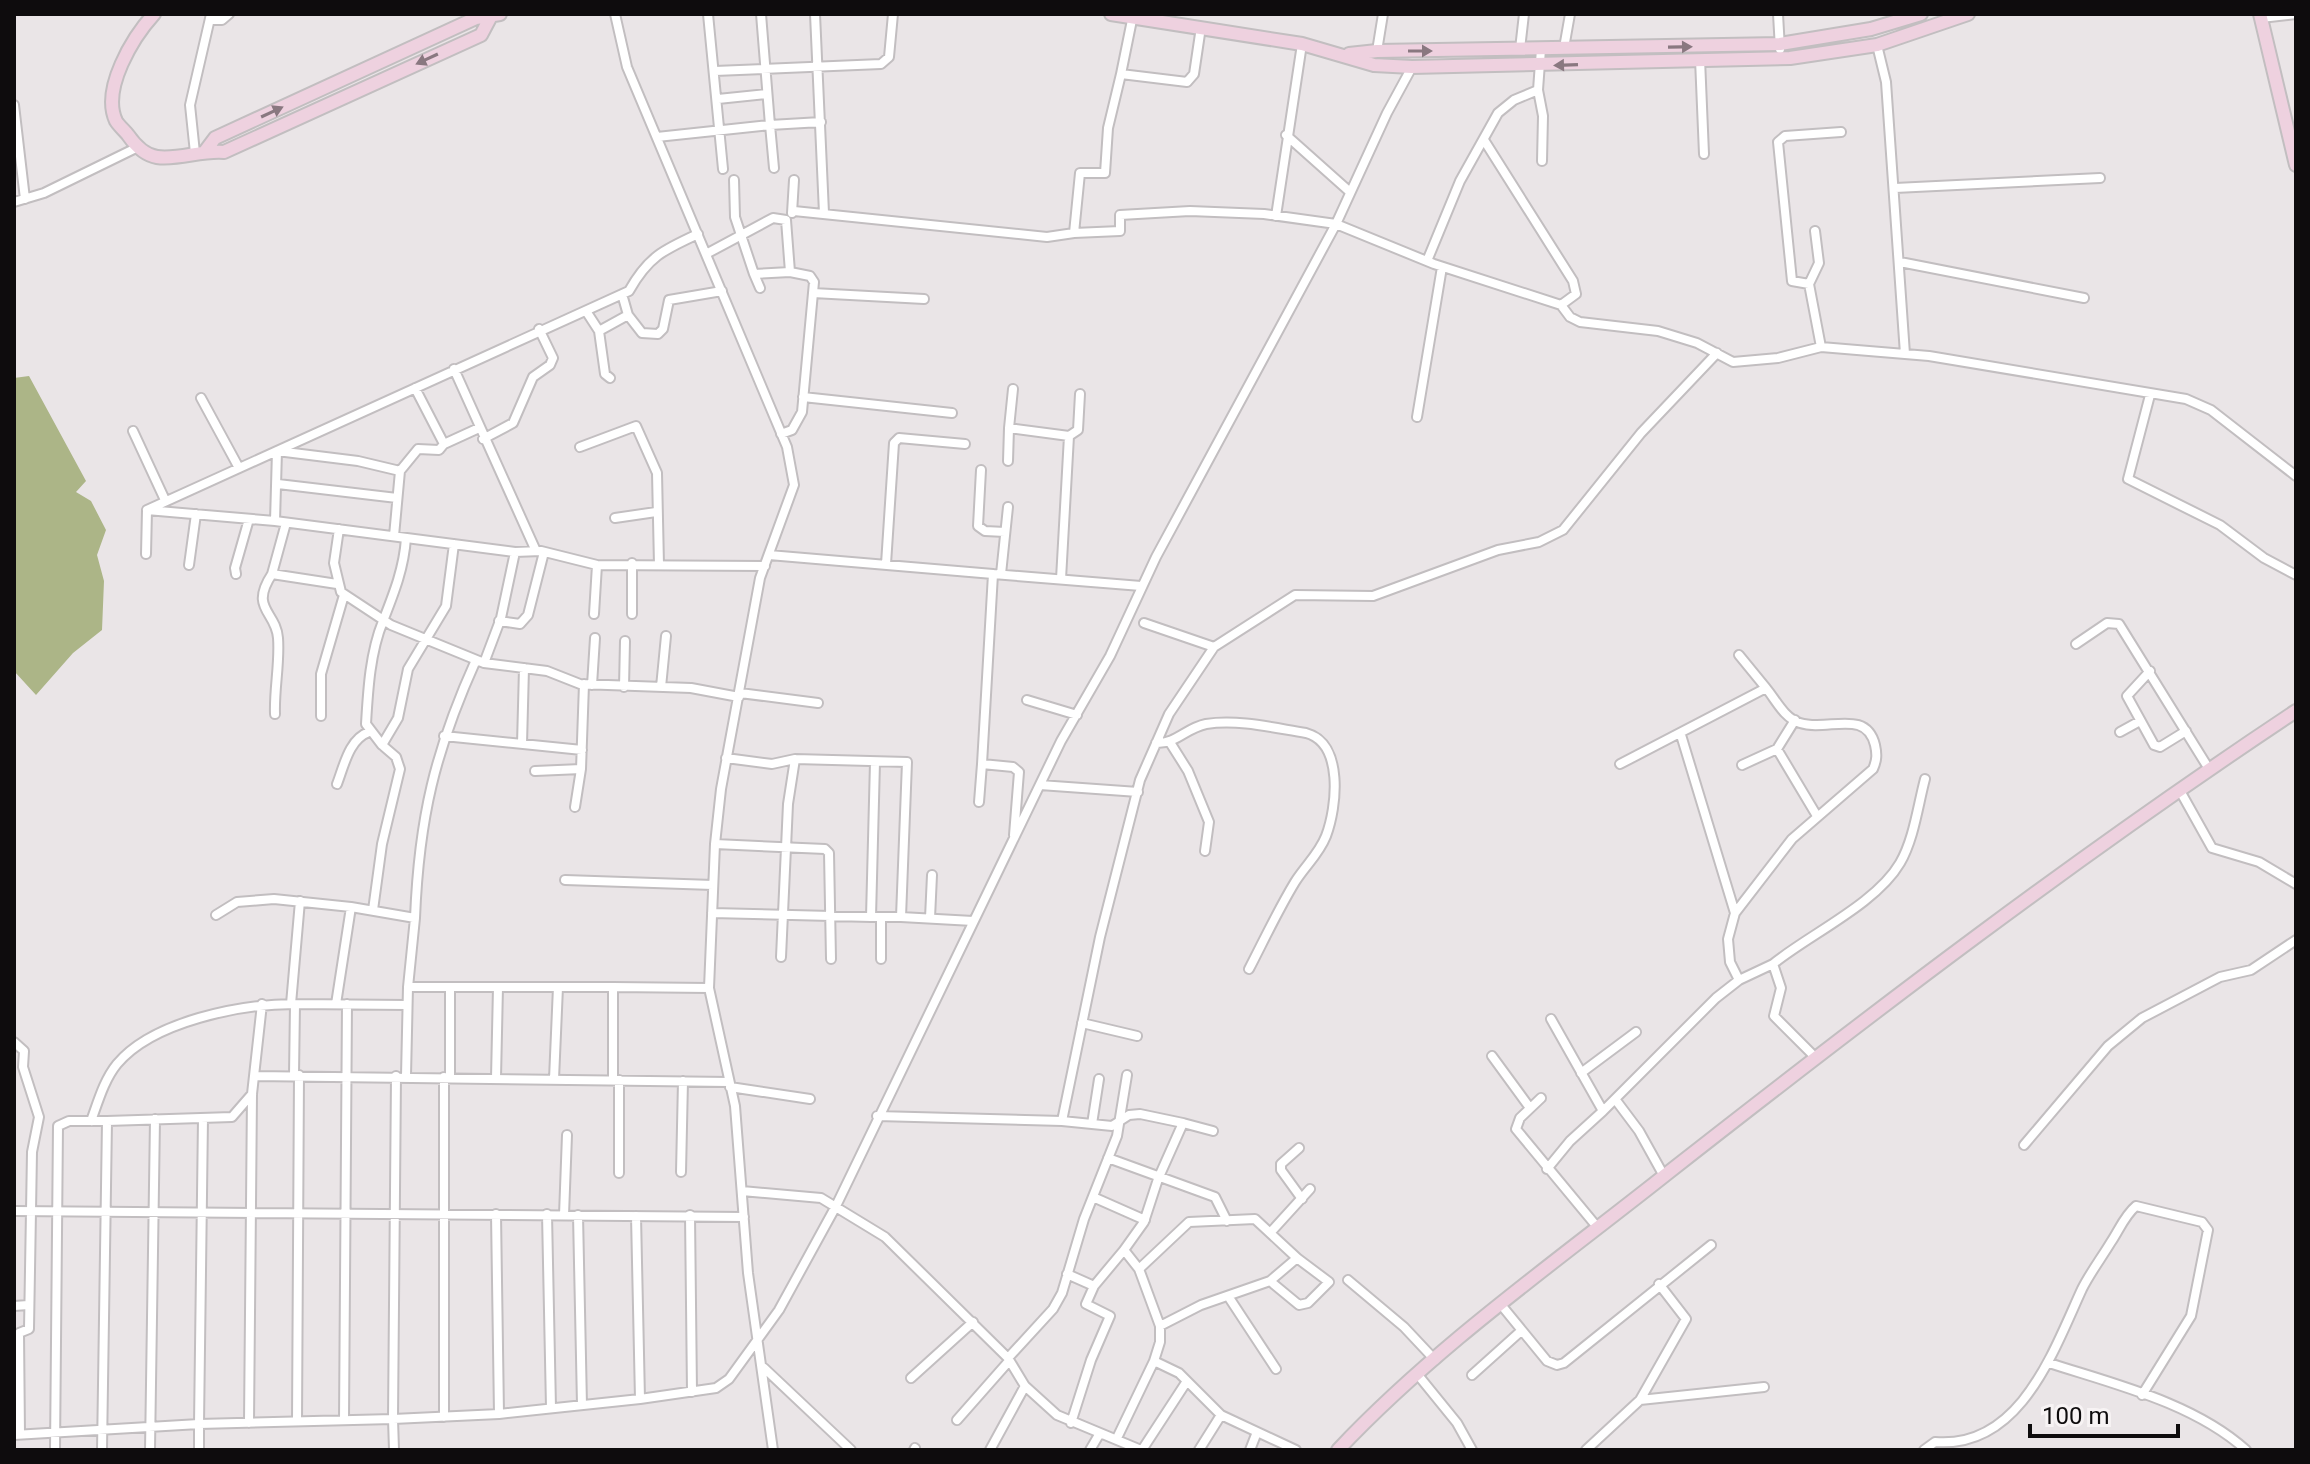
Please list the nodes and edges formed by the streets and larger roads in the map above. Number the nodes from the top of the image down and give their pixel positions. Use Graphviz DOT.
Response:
graph roads {
  1 [pos="154,14"];
  2 [pos="229,14"];
  3 [pos="615,14"];
  4 [pos="708,14"];
  5 [pos="761,14"];
  6 [pos="815,14"];
  7 [pos="893,14"];
  8 [pos="1111,14"];
  9 [pos="1383,14"];
  10 [pos="1524,14"];
  11 [pos="1570,14"];
  12 [pos="1778,14"];
  13 [pos="1921,14"];
  14 [pos="1968,14"];
  15 [pos="2296,14"];
  16 [pos="1132,15"];
  17 [pos="495,16"];
  18 [pos="2261,16"];
  19 [pos="211,17"];
  20 [pos="1201,27"];
  21 [pos="1302,44"];
  22 [pos="1780,44"];
  23 [pos="1877,45"];
  24 [pos="1564,48"];
  25 [pos="1520,49"];
  26 [pos="1541,49"];
  27 [pos="1377,51"];
  28 [pos="1342,55"];
  29 [pos="1781,58"];
  30 [pos="1700,59"];
  31 [pos="818,64"];
  32 [pos="1538,66"];
  33 [pos="1412,67"];
  34 [pos="765,69"];
  35 [pos="715,71"];
  36 [pos="1121,74"];
  37 [pos="1538,90"];
  38 [pos="767,94"];
  39 [pos="718,99"];
  40 [pos="14,105"];
  41 [pos="821,122"];
  42 [pos="770,125"];
  43 [pos="718,129"];
  44 [pos="1841,132"];
  45 [pos="1286,135"];
  46 [pos="657,137"];
  47 [pos="1484,140"];
  48 [pos="138,147"];
  49 [pos="200,151"];
  50 [pos="1704,154"];
  51 [pos="1542,161"];
  52 [pos="2296,165"];
  53 [pos="774,168"];
  54 [pos="723,169"];
  55 [pos="2100,178"];
  56 [pos="734,180"];
  57 [pos="794,180"];
  58 [pos="1895,188"];
  59 [pos="1350,192"];
  60 [pos="25,199"];
  61 [pos="14,202"];
  62 [pos="794,211"];
  63 [pos="824,213"];
  64 [pos="1276,216"];
  65 [pos="786,220"];
  66 [pos="1336,224"];
  67 [pos="1815,231"];
  68 [pos="1074,233"];
  69 [pos="698,234"];
  70 [pos="741,239"];
  71 [pos="706,254"];
  72 [pos="1427,261"];
  73 [pos="1900,262"];
  74 [pos="1442,267"];
  75 [pos="790,272"];
  76 [pos="754,274"];
  77 [pos="1809,284"];
  78 [pos="760,288"];
  79 [pos="722,291"];
  80 [pos="813,293"];
  81 [pos="622,294"];
  82 [pos="2084,298"];
  83 [pos="924,299"];
  84 [pos="1561,305"];
  85 [pos="586,311"];
  86 [pos="628,315"];
  87 [pos="539,329"];
  88 [pos="599,331"];
  89 [pos="1821,347"];
  90 [pos="1717,353"];
  91 [pos="1905,354"];
  92 [pos="454,369"];
  93 [pos="610,378"];
  94 [pos="415,388"];
  95 [pos="1013,389"];
  96 [pos="1080,394"];
  97 [pos="2150,395"];
  98 [pos="803,397"];
  99 [pos="201,398"];
  100 [pos="952,413"];
  101 [pos="1417,417"];
  102 [pos="479,428"];
  103 [pos="1009,428"];
  104 [pos="133,431"];
  105 [pos="781,434"];
  106 [pos="1069,436"];
  107 [pos="483,439"];
  108 [pos="444,444"];
  109 [pos="965,444"];
  110 [pos="580,447"];
  111 [pos="277,451"];
  112 [pos="1008,461"];
  113 [pos="239,468"];
  114 [pos="981,470"];
  115 [pos="400,471"];
  116 [pos="2296,476"];
  117 [pos="278,484"];
  118 [pos="397,498"];
  119 [pos="165,500"];
  120 [pos="1008,507"];
  121 [pos="147,510"];
  122 [pos="656,512"];
  123 [pos="196,514"];
  124 [pos="615,518"];
  125 [pos="249,519"];
  126 [pos="275,521"];
  127 [pos="286,523"];
  128 [pos="339,529"];
  129 [pos="1005,532"];
  130 [pos="394,536"];
  131 [pos="406,538"];
  132 [pos="454,544"];
  133 [pos="515,552"];
  134 [pos="540,552"];
  135 [pos="146,554"];
  136 [pos="769,555"];
  137 [pos="632,563"];
  138 [pos="886,564"];
  139 [pos="189,565"];
  140 [pos="597,565"];
  141 [pos="659,565"];
  142 [pos="765,566"];
  143 [pos="236,574"];
  144 [pos="272,574"];
  145 [pos="997,574"];
  146 [pos="2296,575"];
  147 [pos="1061,579"];
  148 [pos="337,584"];
  149 [pos="1141,586"];
  150 [pos="344,595"];
  151 [pos="594,614"];
  152 [pos="632,614"];
  153 [pos="383,620"];
  154 [pos="499,621"];
  155 [pos="1144,623"];
  156 [pos="666,636"];
  157 [pos="595,638"];
  158 [pos="426,640"];
  159 [pos="625,641"];
  160 [pos="2076,644"];
  161 [pos="1214,647"];
  162 [pos="1739,655"];
  163 [pos="480,661"];
  164 [pos="524,668"];
  165 [pos="2150,671"];
  166 [pos="588,685"];
  167 [pos="624,687"];
  168 [pos="661,687"];
  169 [pos="1766,688"];
  170 [pos="739,695"];
  171 [pos="1027,700"];
  172 [pos="818,703"];
  173 [pos="2296,711"];
  174 [pos="275,714"];
  175 [pos="1077,715"];
  176 [pos="321,716"];
  177 [pos="1795,720"];
  178 [pos="2140,721"];
  179 [pos="2186,731"];
  180 [pos="369,732"];
  181 [pos="2120,732"];
  182 [pos="1681,735"];
  183 [pos="444,736"];
  184 [pos="1156,743"];
  185 [pos="522,744"];
  186 [pos="1171,744"];
  187 [pos="382,745"];
  188 [pos="1777,749"];
  189 [pos="582,750"];
  190 [pos="726,758"];
  191 [pos="795,759"];
  192 [pos="875,762"];
  193 [pos="982,764"];
  194 [pos="1620,764"];
  195 [pos="1742,765"];
  196 [pos="581,769"];
  197 [pos="2209,769"];
  198 [pos="535,771"];
  199 [pos="1925,779"];
  200 [pos="337,784"];
  201 [pos="1040,785"];
  202 [pos="2179,789"];
  203 [pos="1138,792"];
  204 [pos="979,802"];
  205 [pos="575,807"];
  206 [pos="1817,816"];
  207 [pos="1014,835"];
  208 [pos="715,844"];
  209 [pos="787,848"];
  210 [pos="1205,851"];
  211 [pos="932,875"];
  212 [pos="565,880"];
  213 [pos="2296,884"];
  214 [pos="713,885"];
  215 [pos="300,901"];
  216 [pos="351,907"];
  217 [pos="373,910"];
  218 [pos="712,913"];
  219 [pos="1735,913"];
  220 [pos="216,915"];
  221 [pos="784,916"];
  222 [pos="831,916"];
  223 [pos="871,917"];
  224 [pos="881,917"];
  225 [pos="901,917"];
  226 [pos="415,918"];
  227 [pos="930,918"];
  228 [pos="973,921"];
  229 [pos="2296,940"];
  230 [pos="781,957"];
  231 [pos="831,959"];
  232 [pos="881,959"];
  233 [pos="1773,964"];
  234 [pos="1249,969"];
  235 [pos="1739,980"];
  236 [pos="408,987"];
  237 [pos="450,987"];
  238 [pos="498,987"];
  239 [pos="558,987"];
  240 [pos="613,987"];
  241 [pos="709,988"];
  242 [pos="262,1004"];
  243 [pos="293,1004"];
  244 [pos="336,1004"];
  245 [pos="347,1004"];
  246 [pos="407,1005"];
  247 [pos="1551,1019"];
  248 [pos="1082,1023"];
  249 [pos="1636,1032"];
  250 [pos="1137,1036"];
  251 [pos="14,1042"];
  252 [pos="1492,1056"];
  253 [pos="1814,1056"];
  254 [pos="18,1068"];
  255 [pos="1581,1073"];
  256 [pos="296,1075"];
  257 [pos="1127,1075"];
  258 [pos="254,1076"];
  259 [pos="347,1076"];
  260 [pos="396,1076"];
  261 [pos="406,1076"];
  262 [pos="447,1077"];
  263 [pos="496,1078"];
  264 [pos="554,1079"];
  265 [pos="1099,1079"];
  266 [pos="616,1080"];
  267 [pos="683,1081"];
  268 [pos="729,1084"];
  269 [pos="252,1094"];
  270 [pos="1541,1098"];
  271 [pos="810,1099"];
  272 [pos="1615,1099"];
  273 [pos="1530,1108"];
  274 [pos="1603,1111"];
  275 [pos="877,1116"];
  276 [pos="203,1118"];
  277 [pos="155,1119"];
  278 [pos="91,1121"];
  279 [pos="107,1121"];
  280 [pos="1062,1121"];
  281 [pos="1120,1123"];
  282 [pos="1183,1123"];
  283 [pos="1092,1124"];
  284 [pos="1213,1131"];
  285 [pos="567,1135"];
  286 [pos="2024,1145"];
  287 [pos="1299,1148"];
  288 [pos="1108,1158"];
  289 [pos="1547,1169"];
  290 [pos="681,1172"];
  291 [pos="619,1173"];
  292 [pos="1664,1176"];
  293 [pos="1158,1179"];
  294 [pos="1310,1189"];
  295 [pos="742,1191"];
  296 [pos="1093,1197"];
  297 [pos="1302,1199"];
  298 [pos="836,1206"];
  299 [pos="201,1209"];
  300 [pos="30,1210"];
  301 [pos="57,1210"];
  302 [pos="151,1210"];
  303 [pos="14,1211"];
  304 [pos="103,1211"];
  305 [pos="251,1211"];
  306 [pos="298,1212"];
  307 [pos="347,1212"];
  308 [pos="396,1213"];
  309 [pos="444,1213"];
  310 [pos="496,1214"];
  311 [pos="547,1214"];
  312 [pos="564,1215"];
  313 [pos="578,1215"];
  314 [pos="690,1215"];
  315 [pos="636,1216"];
  316 [pos="744,1217"];
  317 [pos="1145,1220"];
  318 [pos="1227,1221"];
  319 [pos="1598,1228"];
  320 [pos="1270,1233"];
  321 [pos="1711,1245"];
  322 [pos="1124,1250"];
  323 [pos="1297,1258"];
  324 [pos="1139,1269"];
  325 [pos="1067,1274"];
  326 [pos="1348,1280"];
  327 [pos="1270,1281"];
  328 [pos="1659,1284"];
  329 [pos="1094,1286"];
  330 [pos="1228,1296"];
  331 [pos="28,1305"];
  332 [pos="14,1306"];
  333 [pos="1502,1306"];
  334 [pos="973,1322"];
  335 [pos="1160,1326"];
  336 [pos="1521,1331"];
  337 [pos="759,1340"];
  338 [pos="1008,1360"];
  339 [pos="1435,1360"];
  340 [pos="1154,1361"];
  341 [pos="2049,1363"];
  342 [pos="764,1368"];
  343 [pos="1276,1369"];
  344 [pos="1418,1375"];
  345 [pos="1472,1375"];
  346 [pos="911,1378"];
  347 [pos="1187,1381"];
  348 [pos="1025,1386"];
  349 [pos="1764,1387"];
  350 [pos="692,1392"];
  351 [pos="2142,1395"];
  352 [pos="640,1399"];
  353 [pos="1640,1400"];
  354 [pos="582,1405"];
  355 [pos="551,1408"];
  356 [pos="499,1414"];
  357 [pos="1221,1415"];
  358 [pos="444,1417"];
  359 [pos="393,1419"];
  360 [pos="344,1420"];
  361 [pos="957,1420"];
  362 [pos="297,1421"];
  363 [pos="249,1423"];
  364 [pos="1071,1423"];
  365 [pos="199,1424"];
  366 [pos="150,1427"];
  367 [pos="103,1429"];
  368 [pos="55,1432"];
  369 [pos="1257,1432"];
  370 [pos="1100,1433"];
  371 [pos="17,1434"];
  372 [pos="1117,1438"];
  373 [pos="55,1450"];
  374 [pos="102,1450"];
  375 [pos="150,1450"];
  376 [pos="199,1450"];
  377 [pos="394,1450"];
  378 [pos="773,1450"];
  379 [pos="851,1450"];
  380 [pos="990,1450"];
  381 [pos="1090,1450"];
  382 [pos="1141,1450"];
  383 [pos="1199,1450"];
  384 [pos="1250,1450"];
  385 [pos="1296,1450"];
  386 [pos="1338,1450"];
  387 [pos="1472,1450"];
  388 [pos="1586,1450"];
  389 [pos="1924,1450"];
  390 [pos="2246,1450"];
  1 -- 48 [label="street"];
  2 -- 19 [label="street"];
  3 -- 46 [label="street"];
  4 -- 35 [label="street"];
  5 -- 34 [label="street"];
  6 -- 31 [label="street"];
  7 -- 31 [label="street"];
  8 -- 16 [label="street"];
  9 -- 27 [label="street"];
  10 -- 25 [label="street"];
  11 -- 24 [label="street"];
  12 -- 22 [label="street"];
  13 -- 22 [label="street"];
  14 -- 23 [label="street"];
  15 -- 18 [label="street"];
  16 -- 20 [label="street"];
  16 -- 36 [label="street"];
  17 -- 49 [label="street"];
  18 -- 52 [label="street"];
  19 -- 49 [label="street"];
  20 -- 21 [label="street"];
  20 -- 36 [label="street"];
  21 -- 28 [label="street"];
  21 -- 45 [label="street"];
  24 -- 22 [label="street, one-way"];
  22 -- 29 [label="street"];
  23 -- 29 [label="street"];
  23 -- 58 [label="street"];
  24 -- 26 [label="street"];
  25 -- 26 [label="street"];
  27 -- 25 [label="street, one-way"];
  26 -- 32 [label="street"];
  27 -- 28 [label="street"];
  28 -- 33 [label="street"];
  29 -- 30 [label="street"];
  30 -- 32 [label="street, one-way"];
  30 -- 50 [label="street"];
  31 -- 34 [label="street"];
  31 -- 41 [label="street"];
  32 -- 33 [label="street"];
  32 -- 37 [label="street"];
  33 -- 59 [label="street"];
  34 -- 35 [label="street"];
  34 -- 38 [label="street"];
  35 -- 39 [label="street"];
  36 -- 68 [label="street"];
  37 -- 47 [label="street"];
  37 -- 51 [label="street"];
  38 -- 39 [label="street"];
  38 -- 42 [label="street"];
  39 -- 43 [label="street"];
  40 -- 60 [label="street"];
  41 -- 42 [label="street"];
  41 -- 63 [label="street"];
  42 -- 43 [label="street"];
  42 -- 53 [label="street"];
  43 -- 46 [label="street"];
  43 -- 54 [label="street"];
  44 -- 77 [label="street"];
  45 -- 59 [label="street"];
  45 -- 64 [label="street"];
  46 -- 69 [label="street"];
  47 -- 72 [label="street"];
  47 -- 84 [label="street"];
  48 -- 49 [label="street"];
  48 -- 60 [label="street"];
  55 -- 58 [label="street"];
  56 -- 70 [label="street"];
  57 -- 62 [label="street"];
  58 -- 73 [label="street"];
  59 -- 66 [label="street"];
  60 -- 61 [label="street"];
  62 -- 63 [label="street"];
  62 -- 65 [label="street"];
  63 -- 68 [label="street"];
  64 -- 66 [label="street"];
  64 -- 68 [label="street"];
  65 -- 70 [label="street"];
  65 -- 75 [label="street"];
  66 -- 72 [label="street"];
  66 -- 149 [label="street"];
  67 -- 77 [label="street"];
  69 -- 71 [label="street"];
  69 -- 81 [label="street"];
  70 -- 71 [label="street"];
  70 -- 76 [label="street"];
  71 -- 79 [label="street"];
  72 -- 74 [label="street"];
  73 -- 82 [label="street"];
  73 -- 91 [label="street"];
  74 -- 84 [label="street"];
  74 -- 101 [label="street"];
  75 -- 76 [label="street"];
  75 -- 80 [label="street"];
  76 -- 78 [label="street"];
  77 -- 89 [label="street"];
  79 -- 86 [label="street"];
  79 -- 105 [label="street"];
  80 -- 83 [label="street"];
  80 -- 98 [label="street"];
  81 -- 85 [label="street"];
  81 -- 86 [label="street"];
  84 -- 90 [label="street"];
  85 -- 87 [label="street"];
  85 -- 88 [label="street"];
  86 -- 88 [label="street"];
  87 -- 92 [label="street"];
  87 -- 107 [label="street"];
  88 -- 93 [label="street"];
  89 -- 90 [label="street"];
  89 -- 91 [label="street"];
  90 -- 161 [label="street"];
  91 -- 97 [label="street"];
  92 -- 94 [label="street"];
  92 -- 102 [label="street"];
  94 -- 108 [label="street"];
  94 -- 111 [label="street"];
  95 -- 103 [label="street"];
  96 -- 106 [label="street"];
  97 -- 116 [label="street"];
  97 -- 146 [label="street"];
  98 -- 100 [label="street"];
  98 -- 105 [label="street"];
  99 -- 113 [label="street"];
  102 -- 107 [label="street"];
  102 -- 108 [label="street"];
  103 -- 106 [label="street"];
  103 -- 112 [label="street"];
  104 -- 119 [label="street"];
  105 -- 136 [label="street"];
  106 -- 147 [label="street"];
  107 -- 134 [label="street"];
  108 -- 115 [label="street"];
  109 -- 138 [label="street"];
  110 -- 122 [label="street"];
  111 -- 113 [label="street"];
  111 -- 115 [label="street"];
  111 -- 117 [label="street"];
  113 -- 119 [label="street"];
  114 -- 129 [label="street"];
  115 -- 118 [label="street"];
  117 -- 118 [label="street"];
  117 -- 126 [label="street"];
  118 -- 130 [label="street"];
  119 -- 121 [label="street"];
  120 -- 129 [label="street"];
  121 -- 123 [label="street"];
  121 -- 135 [label="street"];
  122 -- 124 [label="street"];
  122 -- 141 [label="street"];
  123 -- 125 [label="street"];
  123 -- 139 [label="street"];
  125 -- 126 [label="street"];
  125 -- 143 [label="street"];
  126 -- 127 [label="street"];
  127 -- 128 [label="street"];
  127 -- 144 [label="street"];
  128 -- 130 [label="street"];
  128 -- 148 [label="street"];
  129 -- 145 [label="street"];
  130 -- 131 [label="street"];
  131 -- 132 [label="street"];
  131 -- 153 [label="street"];
  132 -- 133 [label="street"];
  132 -- 158 [label="street"];
  133 -- 134 [label="street"];
  133 -- 154 [label="street"];
  134 -- 140 [label="street"];
  134 -- 154 [label="street"];
  136 -- 138 [label="street"];
  136 -- 142 [label="street"];
  137 -- 140 [label="street"];
  137 -- 141 [label="street"];
  137 -- 152 [label="street"];
  138 -- 145 [label="street"];
  140 -- 151 [label="street"];
  141 -- 142 [label="street"];
  142 -- 170 [label="street"];
  144 -- 148 [label="street"];
  144 -- 174 [label="street"];
  145 -- 147 [label="street"];
  145 -- 193 [label="street"];
  147 -- 149 [label="street"];
  148 -- 150 [label="street"];
  149 -- 175 [label="street"];
  150 -- 153 [label="street"];
  150 -- 176 [label="street"];
  153 -- 158 [label="street"];
  153 -- 180 [label="street"];
  154 -- 163 [label="street"];
  155 -- 161 [label="street"];
  156 -- 168 [label="street"];
  157 -- 166 [label="street"];
  158 -- 163 [label="street"];
  158 -- 187 [label="street"];
  159 -- 167 [label="street"];
  160 -- 165 [label="street"];
  161 -- 184 [label="street"];
  162 -- 169 [label="street"];
  163 -- 164 [label="street"];
  163 -- 183 [label="street"];
  164 -- 166 [label="street"];
  164 -- 185 [label="street"];
  165 -- 178 [label="street"];
  165 -- 179 [label="street"];
  166 -- 167 [label="street"];
  166 -- 189 [label="street"];
  167 -- 168 [label="street"];
  168 -- 170 [label="street"];
  169 -- 177 [label="street"];
  169 -- 182 [label="street"];
  170 -- 172 [label="street"];
  170 -- 190 [label="street"];
  171 -- 175 [label="street"];
  173 -- 197 [label="street"];
  175 -- 201 [label="street"];
  177 -- 188 [label="street"];
  177 -- 206 [label="street"];
  178 -- 179 [label="street"];
  178 -- 181 [label="street"];
  179 -- 197 [label="street"];
  180 -- 187 [label="street"];
  180 -- 200 [label="street"];
  182 -- 194 [label="street"];
  182 -- 219 [label="street"];
  183 -- 185 [label="street"];
  183 -- 226 [label="street"];
  184 -- 186 [label="street"];
  184 -- 203 [label="street"];
  185 -- 189 [label="street"];
  186 -- 210 [label="street"];
  186 -- 234 [label="street"];
  187 -- 217 [label="street"];
  188 -- 195 [label="street"];
  188 -- 206 [label="street"];
  189 -- 196 [label="street"];
  190 -- 191 [label="street"];
  190 -- 208 [label="street"];
  191 -- 192 [label="street"];
  191 -- 209 [label="street"];
  192 -- 223 [label="street"];
  192 -- 225 [label="street"];
  193 -- 204 [label="street"];
  193 -- 207 [label="street"];
  196 -- 198 [label="street"];
  196 -- 205 [label="street"];
  197 -- 202 [label="street"];
  199 -- 233 [label="street"];
  201 -- 203 [label="street"];
  201 -- 207 [label="street"];
  202 -- 213 [label="street"];
  202 -- 253 [label="street"];
  203 -- 248 [label="street"];
  206 -- 219 [label="street"];
  207 -- 228 [label="street"];
  208 -- 209 [label="street"];
  208 -- 214 [label="street"];
  209 -- 221 [label="street"];
  209 -- 222 [label="street"];
  211 -- 227 [label="street"];
  212 -- 214 [label="street"];
  214 -- 218 [label="street"];
  215 -- 216 [label="street"];
  215 -- 220 [label="street"];
  215 -- 243 [label="street"];
  216 -- 217 [label="street"];
  216 -- 244 [label="street"];
  217 -- 226 [label="street"];
  218 -- 221 [label="street"];
  218 -- 241 [label="street"];
  219 -- 235 [label="street"];
  221 -- 222 [label="street"];
  221 -- 230 [label="street"];
  222 -- 223 [label="street"];
  222 -- 231 [label="street"];
  223 -- 224 [label="street"];
  224 -- 225 [label="street"];
  224 -- 232 [label="street"];
  225 -- 227 [label="street"];
  226 -- 236 [label="street"];
  227 -- 228 [label="street"];
  228 -- 275 [label="street"];
  229 -- 286 [label="street"];
  233 -- 235 [label="street"];
  233 -- 253 [label="street"];
  235 -- 272 [label="street"];
  236 -- 237 [label="street"];
  236 -- 246 [label="street"];
  237 -- 238 [label="street"];
  237 -- 262 [label="street"];
  238 -- 239 [label="street"];
  238 -- 263 [label="street"];
  239 -- 240 [label="street"];
  239 -- 264 [label="street"];
  240 -- 241 [label="street"];
  240 -- 266 [label="street"];
  241 -- 268 [label="street"];
  242 -- 243 [label="street"];
  242 -- 258 [label="street"];
  242 -- 278 [label="street"];
  243 -- 244 [label="street"];
  243 -- 256 [label="street"];
  244 -- 245 [label="street"];
  245 -- 246 [label="street"];
  245 -- 259 [label="street"];
  246 -- 261 [label="street"];
  247 -- 255 [label="street"];
  248 -- 250 [label="street"];
  248 -- 280 [label="street"];
  249 -- 255 [label="street"];
  251 -- 254 [label="street"];
  252 -- 273 [label="street"];
  253 -- 292 [label="street"];
  254 -- 300 [label="street"];
  255 -- 274 [label="street"];
  256 -- 258 [label="street"];
  256 -- 259 [label="street"];
  256 -- 306 [label="street"];
  257 -- 281 [label="street"];
  258 -- 269 [label="street"];
  259 -- 260 [label="street"];
  259 -- 307 [label="street"];
  260 -- 261 [label="street"];
  260 -- 308 [label="street"];
  261 -- 262 [label="street"];
  262 -- 263 [label="street"];
  262 -- 309 [label="street"];
  263 -- 264 [label="street"];
  264 -- 266 [label="street"];
  265 -- 283 [label="street"];
  266 -- 267 [label="street"];
  266 -- 291 [label="street"];
  267 -- 268 [label="street"];
  267 -- 290 [label="street"];
  268 -- 271 [label="street"];
  268 -- 295 [label="street"];
  269 -- 276 [label="street"];
  269 -- 305 [label="street"];
  270 -- 273 [label="street"];
  272 -- 274 [label="street"];
  272 -- 292 [label="street"];
  273 -- 289 [label="street"];
  274 -- 289 [label="street"];
  275 -- 280 [label="street"];
  275 -- 298 [label="street"];
  276 -- 277 [label="street"];
  276 -- 299 [label="street"];
  277 -- 279 [label="street"];
  277 -- 302 [label="street"];
  278 -- 279 [label="street"];
  278 -- 301 [label="street"];
  279 -- 304 [label="street"];
  280 -- 283 [label="street"];
  281 -- 282 [label="street"];
  281 -- 283 [label="street"];
  281 -- 288 [label="street"];
  282 -- 284 [label="street"];
  282 -- 293 [label="street"];
  285 -- 312 [label="street"];
  287 -- 297 [label="street"];
  288 -- 293 [label="street"];
  288 -- 296 [label="street"];
  289 -- 319 [label="street"];
  292 -- 319 [label="street"];
  293 -- 317 [label="street"];
  293 -- 318 [label="street"];
  294 -- 297 [label="street"];
  295 -- 298 [label="street"];
  295 -- 316 [label="street"];
  296 -- 317 [label="street"];
  296 -- 325 [label="street"];
  297 -- 320 [label="street"];
  298 -- 334 [label="street"];
  298 -- 337 [label="street"];
  299 -- 302 [label="street"];
  299 -- 305 [label="street"];
  299 -- 365 [label="street"];
  300 -- 301 [label="street"];
  300 -- 303 [label="street"];
  300 -- 331 [label="street"];
  301 -- 304 [label="street"];
  301 -- 368 [label="street"];
  302 -- 304 [label="street"];
  302 -- 366 [label="street"];
  304 -- 367 [label="street"];
  305 -- 306 [label="street"];
  305 -- 363 [label="street"];
  306 -- 307 [label="street"];
  306 -- 362 [label="street"];
  307 -- 308 [label="street"];
  307 -- 360 [label="street"];
  308 -- 309 [label="street"];
  308 -- 359 [label="street"];
  309 -- 310 [label="street"];
  309 -- 358 [label="street"];
  310 -- 311 [label="street"];
  310 -- 356 [label="street"];
  311 -- 312 [label="street"];
  311 -- 355 [label="street"];
  312 -- 313 [label="street"];
  313 -- 315 [label="street"];
  313 -- 354 [label="street"];
  314 -- 315 [label="street"];
  314 -- 316 [label="street"];
  314 -- 350 [label="street"];
  315 -- 352 [label="street"];
  316 -- 337 [label="street"];
  317 -- 322 [label="street"];
  318 -- 320 [label="street"];
  318 -- 324 [label="street"];
  319 -- 333 [label="street"];
  320 -- 323 [label="street"];
  321 -- 328 [label="street"];
  322 -- 324 [label="street"];
  322 -- 329 [label="street"];
  323 -- 327 [label="street"];
  323 -- 327 [label="street"];
  324 -- 335 [label="street"];
  325 -- 329 [label="street"];
  325 -- 338 [label="street"];
  326 -- 339 [label="street"];
  327 -- 330 [label="street"];
  328 -- 336 [label="street"];
  328 -- 353 [label="street"];
  329 -- 364 [label="street"];
  330 -- 335 [label="street"];
  330 -- 343 [label="street"];
  331 -- 332 [label="street"];
  331 -- 371 [label="street"];
  333 -- 336 [label="street"];
  333 -- 339 [label="street"];
  334 -- 338 [label="street"];
  334 -- 346 [label="street"];
  335 -- 340 [label="street"];
  336 -- 345 [label="street"];
  337 -- 342 [label="street"];
  337 -- 350 [label="street"];
  338 -- 348 [label="street"];
  338 -- 361 [label="street"];
  339 -- 344 [label="street"];
  340 -- 347 [label="street"];
  340 -- 372 [label="street"];
  341 -- 351 [label="street"];
  341 -- 351 [label="street"];
  341 -- 389 [label="street"];
  342 -- 378 [label="street"];
  342 -- 379 [label="street"];
  344 -- 386 [label="street"];
  344 -- 387 [label="street"];
  347 -- 357 [label="street"];
  347 -- 382 [label="street"];
  348 -- 364 [label="street"];
  348 -- 380 [label="street"];
  349 -- 353 [label="street"];
  350 -- 352 [label="street"];
  351 -- 390 [label="street"];
  352 -- 354 [label="street"];
  353 -- 388 [label="street"];
  354 -- 355 [label="street"];
  355 -- 356 [label="street"];
  356 -- 358 [label="street"];
  357 -- 369 [label="street"];
  357 -- 383 [label="street"];
  358 -- 359 [label="street"];
  359 -- 360 [label="street"];
  359 -- 377 [label="street"];
  360 -- 362 [label="street"];
  362 -- 363 [label="street"];
  363 -- 365 [label="street"];
  364 -- 370 [label="street"];
  365 -- 366 [label="street"];
  365 -- 376 [label="street"];
  366 -- 367 [label="street"];
  366 -- 375 [label="street"];
  367 -- 368 [label="street"];
  367 -- 374 [label="street"];
  368 -- 371 [label="street"];
  368 -- 373 [label="street"];
  369 -- 384 [label="street"];
  369 -- 385 [label="street"];
  370 -- 372 [label="street"];
  370 -- 381 [label="street"];
  372 -- 382 [label="street"];
}
